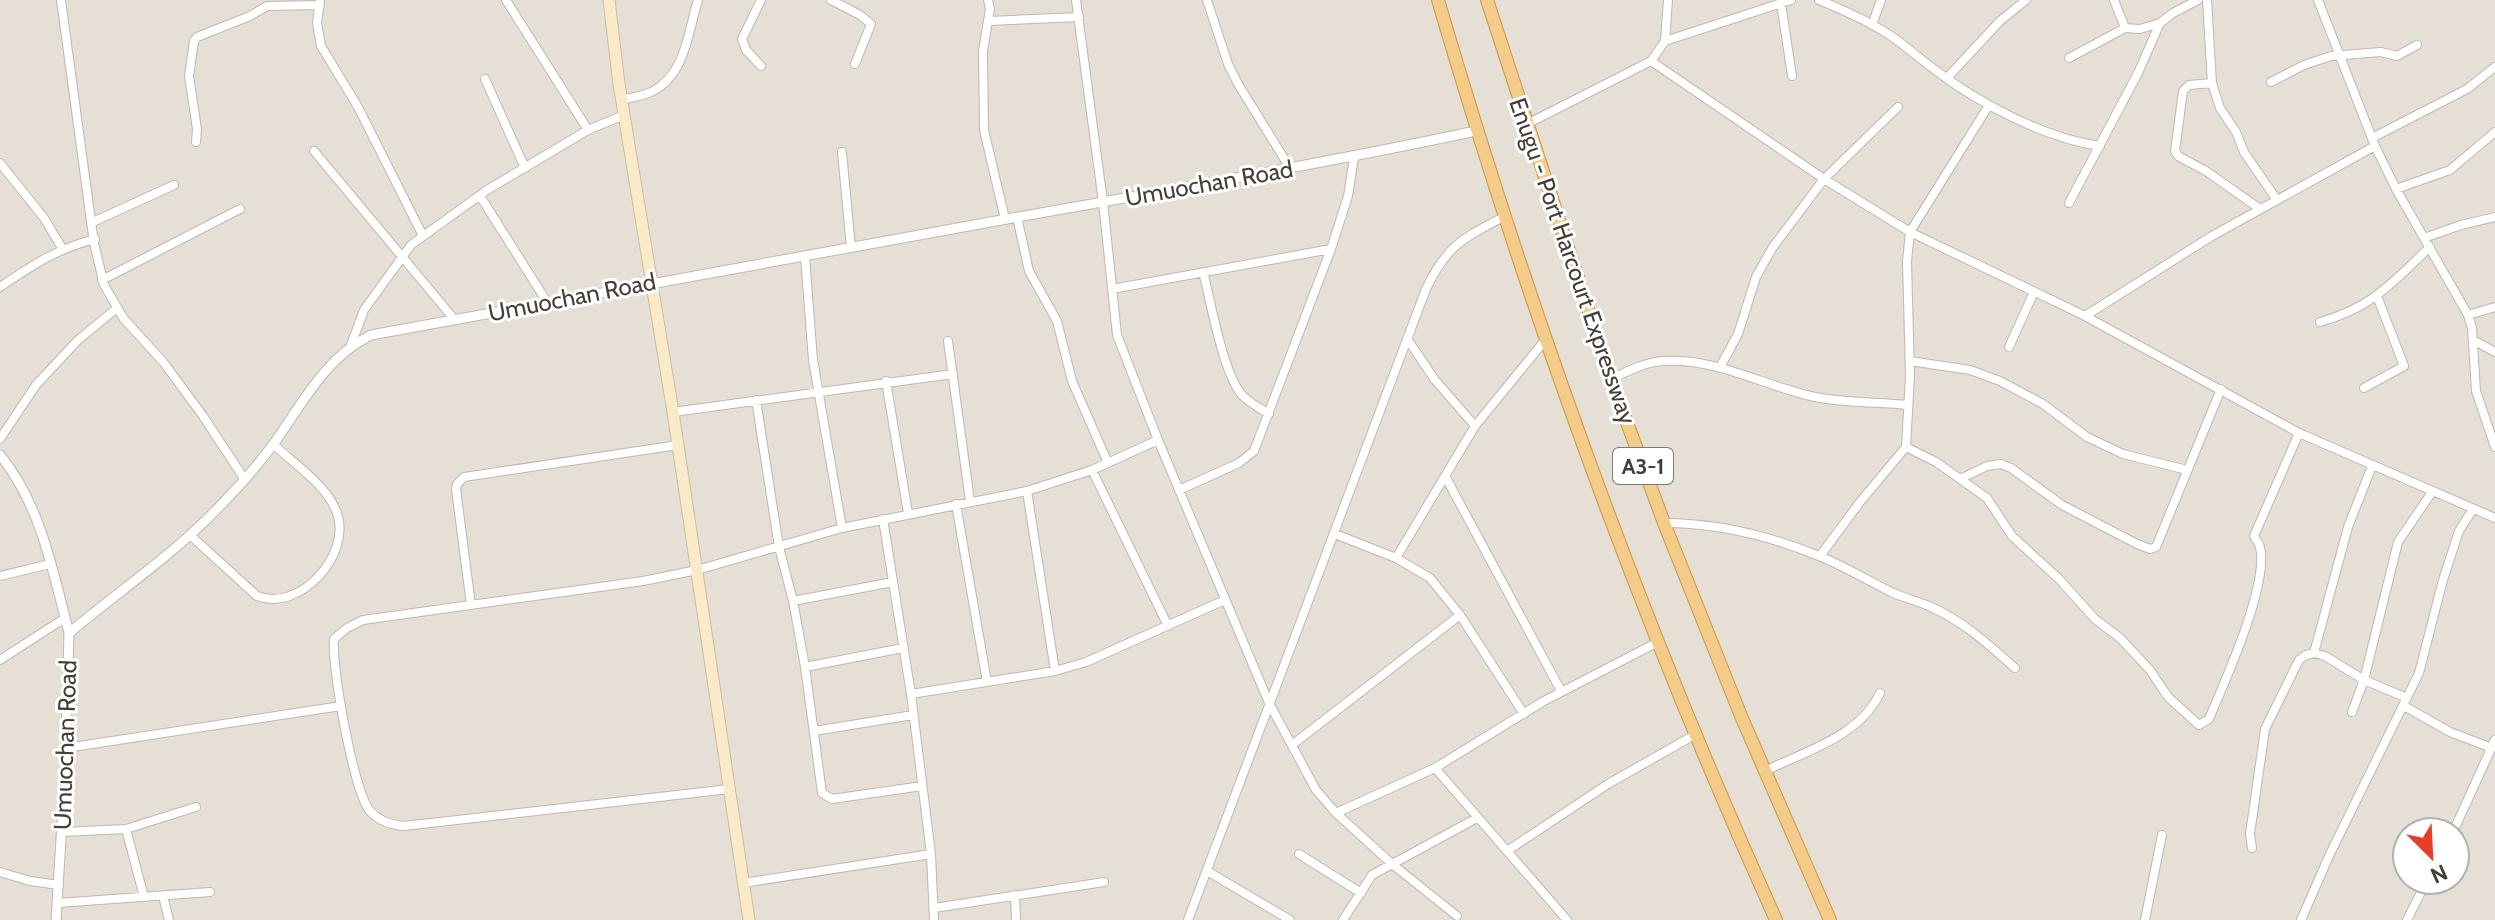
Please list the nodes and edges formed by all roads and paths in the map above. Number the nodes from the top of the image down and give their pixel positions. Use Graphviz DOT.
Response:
graph roads {
  1 [pos="61,0"];
  2 [pos="506,0"];
  3 [pos="609,0"];
  4 [pos="698,0"];
  5 [pos="761,0"];
  6 [pos="831,0"];
  7 [pos="988,0"];
  8 [pos="1076,0"];
  9 [pos="1207,0"];
  10 [pos="1438,0"];
  11 [pos="1487,0"];
  12 [pos="1668,0"];
  13 [pos="1819,0"];
  14 [pos="1881,0"];
  15 [pos="2026,0"];
  16 [pos="2114,0"];
  17 [pos="2198,0"];
  18 [pos="2207,0"];
  19 [pos="2318,0"];
  20 [pos="320,2"];
  21 [pos="1786,2"];
  22 [pos="1079,17"];
  23 [pos="988,21"];
  24 [pos="2160,23"];
  25 [pos="1872,25"];
  26 [pos="2125,28"];
  27 [pos="2140,29"];
  28 [pos="1665,41"];
  29 [pos="2151,45"];
  30 [pos="2417,45"];
  31 [pos="2341,55"];
  32 [pos="2069,58"];
  33 [pos="1651,61"];
  34 [pos="855,64"];
  35 [pos="761,66"];
  36 [pos="2495,67"];
  37 [pos="1792,76"];
  38 [pos="1947,78"];
  39 [pos="485,79"];
  40 [pos="2271,82"];
  41 [pos="2212,83"];
  42 [pos="622,100"];
  43 [pos="1989,105"];
  44 [pos="1898,107"];
  45 [pos="624,115"];
  46 [pos="1527,124"];
  47 [pos="588,130"];
  48 [pos="1476,131"];
  49 [pos="2495,132"];
  50 [pos="196,142"];
  51 [pos="2373,142"];
  52 [pos="2100,146"];
  53 [pos="314,151"];
  54 [pos="842,152"];
  55 [pos="1354,157"];
  56 [pos="0,163"];
  57 [pos="525,168"];
  58 [pos="1290,168"];
  59 [pos="1824,179"];
  60 [pos="174,185"];
  61 [pos="2396,189"];
  62 [pos="480,196"];
  63 [pos="2277,200"];
  64 [pos="1103,202"];
  65 [pos="2069,203"];
  66 [pos="240,209"];
  67 [pos="2260,209"];
  68 [pos="1505,216"];
  69 [pos="1017,217"];
  70 [pos="2495,217"];
  71 [pos="1005,219"];
  72 [pos="93,222"];
  73 [pos="1910,232"];
  74 [pos="423,236"];
  75 [pos="2424,238"];
  76 [pos="95,239"];
  77 [pos="2430,247"];
  78 [pos="62,248"];
  79 [pos="851,248"];
  80 [pos="1331,249"];
  81 [pos="402,256"];
  82 [pos="805,257"];
  83 [pos="1203,272"];
  84 [pos="102,280"];
  85 [pos="652,282"];
  86 [pos="0,287"];
  87 [pos="1112,289"];
  88 [pos="2034,292"];
  89 [pos="2377,296"];
  90 [pos="547,302"];
  91 [pos="2495,307"];
  92 [pos="117,308"];
  93 [pos="2468,315"];
  94 [pos="2085,316"];
  95 [pos="454,319"];
  96 [pos="2320,322"];
  97 [pos="1546,339"];
  98 [pos="1408,340"];
  99 [pos="2473,340"];
  100 [pos="948,341"];
  101 [pos="351,345"];
  102 [pos="2009,347"];
  103 [pos="2495,352"];
  104 [pos="1910,361"];
  105 [pos="1720,367"];
  106 [pos="953,374"];
  107 [pos="1611,379"];
  108 [pos="886,381"];
  109 [pos="2364,388"];
  110 [pos="2221,389"];
  111 [pos="817,391"];
  112 [pos="756,400"];
  113 [pos="1908,405"];
  114 [pos="673,412"];
  115 [pos="1269,414"];
  116 [pos="1475,426"];
  117 [pos="2299,433"];
  118 [pos="0,439"];
  119 [pos="1158,440"];
  120 [pos="273,444"];
  121 [pos="678,445"];
  122 [pos="1906,447"];
  123 [pos="2495,447"];
  124 [pos="0,455"];
  125 [pos="1108,463"];
  126 [pos="2372,466"];
  127 [pos="1092,470"];
  128 [pos="2187,470"];
  129 [pos="1445,476"];
  130 [pos="1960,479"];
  131 [pos="245,480"];
  132 [pos="1179,490"];
  133 [pos="1027,491"];
  134 [pos="2432,492"];
  135 [pos="970,501"];
  136 [pos="956,504"];
  137 [pos="2473,509"];
  138 [pos="908,513"];
  139 [pos="2495,518"];
  140 [pos="883,519"];
  141 [pos="1664,523"];
  142 [pos="842,528"];
  143 [pos="1335,534"];
  144 [pos="190,535"];
  145 [pos="779,547"];
  146 [pos="1820,556"];
  147 [pos="1396,558"];
  148 [pos="50,564"];
  149 [pos="697,570"];
  150 [pos="0,576"];
  151 [pos="893,582"];
  152 [pos="1225,600"];
  153 [pos="793,601"];
  154 [pos="471,605"];
  155 [pos="1460,615"];
  156 [pos="65,618"];
  157 [pos="1168,626"];
  158 [pos="69,633"];
  159 [pos="1658,642"];
  160 [pos="903,648"];
  161 [pos="2314,653"];
  162 [pos="0,660"];
  163 [pos="805,667"];
  164 [pos="2015,668"];
  165 [pos="1055,671"];
  166 [pos="2364,680"];
  167 [pos="987,682"];
  168 [pos="1561,691"];
  169 [pos="1880,693"];
  170 [pos="911,694"];
  171 [pos="2405,702"];
  172 [pos="1269,703"];
  173 [pos="341,706"];
  174 [pos="2352,712"];
  175 [pos="1524,714"];
  176 [pos="913,715"];
  177 [pos="814,731"];
  178 [pos="1696,734"];
  179 [pos="2493,744"];
  180 [pos="1292,745"];
  181 [pos="66,748"];
  182 [pos="1435,768"];
  183 [pos="1765,771"];
  184 [pos="922,786"];
  185 [pos="729,789"];
  186 [pos="196,807"];
  187 [pos="1336,813"];
  188 [pos="2460,816"];
  189 [pos="1477,818"];
  190 [pos="126,829"];
  191 [pos="62,832"];
  192 [pos="2162,835"];
  193 [pos="2252,848"];
  194 [pos="1507,851"];
  195 [pos="931,854"];
  196 [pos="1299,854"];
  197 [pos="1392,864"];
  198 [pos="1207,871"];
  199 [pos="0,872"];
  200 [pos="1104,882"];
  201 [pos="743,883"];
  202 [pos="59,885"];
  203 [pos="210,892"];
  204 [pos="1361,893"];
  205 [pos="1015,895"];
  206 [pos="163,896"];
  207 [pos="2419,896"];
  208 [pos="144,897"];
  209 [pos="58,903"];
  210 [pos="934,908"];
  211 [pos="1457,916"];
  212 [pos="56,920"];
  213 [pos="169,920"];
  214 [pos="749,920"];
  215 [pos="934,920"];
  216 [pos="1016,920"];
  217 [pos="1188,920"];
  218 [pos="1290,920"];
  219 [pos="1343,920"];
  220 [pos="1567,920"];
  221 [pos="1776,920"];
  222 [pos="1830,920"];
  223 [pos="2145,920"];
  224 [pos="2301,920"];
  225 [pos="2407,920"];
  1 -- 72 [label="street"];
  2 -- 47 [label="street"];
  3 -- 42 [label="main road"];
  4 -- 42 [label="street"];
  5 -- 35 [label="street"];
  6 -- 34 [label="street"];
  7 -- 23 [label="street"];
  8 -- 22 [label="street"];
  9 -- 58 [label="street"];
  10 -- 48 [label="highway, Enugu - Port Harcourt Expressway / A3-1"];
  11 -- 46 [label="highway, Enugu - Port Harcourt Expressway / A3-1"];
  12 -- 28 [label="street"];
  13 -- 25 [label="street"];
  14 -- 25 [label="street"];
  15 -- 38 [label="street"];
  16 -- 26 [label="street"];
  17 -- 24 [label="street"];
  18 -- 41 [label="street"];
  19 -- 31 [label="street"];
  20 -- 50 [label="street"];
  20 -- 74 [label="street"];
  21 -- 28 [label="street"];
  21 -- 37 [label="street"];
  22 -- 23 [label="street"];
  22 -- 64 [label="street"];
  23 -- 71 [label="street"];
  24 -- 27 [label="street"];
  24 -- 29 [label="street"];
  25 -- 38 [label="street"];
  26 -- 27 [label="street"];
  26 -- 32 [label="street"];
  27 -- 29 [label="street"];
  28 -- 33 [label="street"];
  29 -- 52 [label="street"];
  30 -- 31 [label="street"];
  31 -- 40 [label="street"];
  31 -- 51 [label="street"];
  33 -- 46 [label="street"];
  33 -- 59 [label="street"];
  36 -- 51 [label="street"];
  38 -- 43 [label="street"];
  39 -- 57 [label="street"];
  41 -- 63 [label="street"];
  41 -- 67 [label="street"];
  42 -- 45 [label="main road"];
  43 -- 52 [label="street"];
  43 -- 73 [label="street"];
  44 -- 59 [label="street"];
  45 -- 47 [label="street"];
  45 -- 85 [label="main road"];
  46 -- 107 [label="highway, Enugu - Port Harcourt Expressway / A3-1"];
  47 -- 57 [label="street"];
  48 -- 55 [label="street, Umuochan Road"];
  48 -- 68 [label="highway, Enugu - Port Harcourt Expressway / A3-1"];
  49 -- 61 [label="street"];
  51 -- 61 [label="street"];
  51 -- 63 [label="street"];
  52 -- 65 [label="street"];
  53 -- 81 [label="street"];
  54 -- 79 [label="street"];
  55 -- 58 [label="street, Umuochan Road"];
  55 -- 80 [label="street"];
  56 -- 78 [label="street"];
  57 -- 62 [label="street"];
  58 -- 64 [label="street, Umuochan Road"];
  59 -- 73 [label="street"];
  59 -- 105 [label="street"];
  60 -- 72 [label="street"];
  61 -- 75 [label="street"];
  62 -- 74 [label="street"];
  62 -- 90 [label="street"];
  63 -- 67 [label="street"];
  64 -- 69 [label="street, Umuochan Road"];
  64 -- 87 [label="street"];
  66 -- 84 [label="street"];
  67 -- 94 [label="street"];
  68 -- 97 [label="highway, Enugu - Port Harcourt Expressway / A3-1"];
  68 -- 98 [label="street"];
  69 -- 71 [label="street, Umuochan Road"];
  69 -- 125 [label="street"];
  70 -- 75 [label="street"];
  71 -- 79 [label="street, Umuochan Road"];
  72 -- 76 [label="street"];
  73 -- 88 [label="street"];
  73 -- 104 [label="street"];
  74 -- 81 [label="street"];
  75 -- 77 [label="street"];
  76 -- 78 [label="street"];
  76 -- 84 [label="street"];
  77 -- 89 [label="street"];
  77 -- 93 [label="street"];
  78 -- 86 [label="street"];
  79 -- 82 [label="street, Umuochan Road"];
  80 -- 83 [label="street"];
  80 -- 115 [label="street"];
  81 -- 95 [label="street"];
  81 -- 101 [label="street"];
  82 -- 85 [label="street, Umuochan Road"];
  82 -- 111 [label="street"];
  83 -- 87 [label="street"];
  83 -- 115 [label="street"];
  84 -- 92 [label="street"];
  85 -- 90 [label="street, Umuochan Road"];
  85 -- 114 [label="main road"];
  87 -- 119 [label="street"];
  88 -- 94 [label="street"];
  88 -- 102 [label="street"];
  89 -- 96 [label="street"];
  89 -- 109 [label="street"];
  90 -- 95 [label="street, Umuochan Road"];
  91 -- 93 [label="street"];
  92 -- 118 [label="street"];
  92 -- 131 [label="street"];
  93 -- 99 [label="street"];
  94 -- 110 [label="street"];
  95 -- 101 [label="street, Umuochan Road"];
  97 -- 116 [label="street"];
  97 -- 159 [label="highway, Enugu - Port Harcourt Expressway / A3-1"];
  98 -- 116 [label="street"];
  98 -- 143 [label="street"];
  99 -- 103 [label="street"];
  99 -- 123 [label="street"];
  100 -- 106 [label="street"];
  101 -- 120 [label="street, Umuochan Road"];
  104 -- 113 [label="street"];
  104 -- 128 [label="street"];
  105 -- 107 [label="street"];
  105 -- 113 [label="street"];
  106 -- 108 [label="street"];
  106 -- 135 [label="street"];
  107 -- 141 [label="highway, Enugu - Port Harcourt Expressway / A3-1"];
  108 -- 111 [label="street"];
  108 -- 138 [label="street"];
  110 -- 117 [label="street"];
  110 -- 128 [label="street"];
  111 -- 112 [label="street"];
  111 -- 142 [label="street"];
  112 -- 114 [label="street"];
  112 -- 145 [label="street"];
  113 -- 122 [label="street"];
  114 -- 121 [label="main road"];
  115 -- 132 [label="street"];
  116 -- 129 [label="street"];
  117 -- 126 [label="street"];
  117 -- 130 [label="street"];
  119 -- 125 [label="street"];
  119 -- 132 [label="street"];
  120 -- 131 [label="street, Umuochan Road"];
  120 -- 144 [label="street"];
  121 -- 149 [label="main road"];
  121 -- 154 [label="street"];
  122 -- 130 [label="street"];
  122 -- 146 [label="street"];
  124 -- 148 [label="street"];
  125 -- 127 [label="street"];
  126 -- 134 [label="street"];
  126 -- 161 [label="street"];
  127 -- 133 [label="street"];
  127 -- 157 [label="street"];
  128 -- 130 [label="street"];
  129 -- 147 [label="street"];
  129 -- 168 [label="street"];
  131 -- 144 [label="street, Umuochan Road"];
  132 -- 152 [label="street"];
  133 -- 135 [label="street"];
  133 -- 165 [label="street"];
  134 -- 137 [label="street"];
  134 -- 166 [label="street"];
  135 -- 136 [label="street"];
  136 -- 138 [label="street"];
  136 -- 167 [label="street"];
  137 -- 139 [label="street"];
  137 -- 171 [label="street"];
  138 -- 140 [label="street"];
  140 -- 142 [label="street"];
  140 -- 151 [label="street"];
  141 -- 146 [label="street"];
  141 -- 183 [label="highway, Enugu - Port Harcourt Expressway / A3-1"];
  142 -- 145 [label="street"];
  143 -- 147 [label="street"];
  143 -- 172 [label="street"];
  144 -- 158 [label="street, Umuochan Road"];
  145 -- 149 [label="street"];
  145 -- 153 [label="street"];
  146 -- 164 [label="street"];
  147 -- 155 [label="street"];
  148 -- 150 [label="street"];
  148 -- 156 [label="street"];
  149 -- 154 [label="street"];
  149 -- 185 [label="main road"];
  151 -- 153 [label="street"];
  151 -- 160 [label="street"];
  152 -- 157 [label="street"];
  152 -- 172 [label="street"];
  153 -- 163 [label="street"];
  154 -- 173 [label="street"];
  155 -- 175 [label="street"];
  155 -- 180 [label="street"];
  156 -- 158 [label="street"];
  156 -- 162 [label="street"];
  157 -- 165 [label="street"];
  158 -- 181 [label="street, Umuochan Road"];
  159 -- 168 [label="street"];
  159 -- 178 [label="highway, Enugu - Port Harcourt Expressway / A3-1"];
  160 -- 163 [label="street"];
  160 -- 170 [label="street"];
  161 -- 166 [label="street"];
  161 -- 193 [label="street"];
  163 -- 177 [label="street"];
  165 -- 167 [label="street"];
  166 -- 171 [label="street"];
  166 -- 174 [label="street"];
  167 -- 170 [label="street"];
  168 -- 175 [label="street"];
  169 -- 183 [label="street"];
  170 -- 176 [label="street"];
  171 -- 179 [label="street"];
  171 -- 224 [label="street"];
  172 -- 180 [label="street"];
  172 -- 198 [label="street"];
  173 -- 181 [label="street"];
  173 -- 185 [label="street"];
  175 -- 182 [label="street"];
  176 -- 177 [label="street"];
  176 -- 184 [label="street"];
  177 -- 184 [label="street"];
  178 -- 194 [label="street"];
  178 -- 221 [label="highway, Enugu - Port Harcourt Expressway / A3-1"];
  179 -- 188 [label="street"];
  180 -- 187 [label="street"];
  181 -- 191 [label="street, Umuochan Road"];
  182 -- 187 [label="street"];
  182 -- 189 [label="street"];
  183 -- 222 [label="highway, Enugu - Port Harcourt Expressway / A3-1"];
  184 -- 195 [label="street"];
  185 -- 201 [label="main road"];
  186 -- 190 [label="street"];
  187 -- 197 [label="street"];
  189 -- 194 [label="street"];
  189 -- 197 [label="street"];
  190 -- 191 [label="street"];
  190 -- 208 [label="street"];
  191 -- 202 [label="street, Umuochan Road"];
  192 -- 223 [label="street"];
  194 -- 220 [label="street"];
  195 -- 201 [label="street"];
  195 -- 210 [label="street"];
  196 -- 204 [label="street"];
  197 -- 204 [label="street"];
  197 -- 211 [label="street"];
  198 -- 217 [label="street"];
  198 -- 218 [label="street"];
  199 -- 202 [label="street"];
  200 -- 205 [label="street"];
  201 -- 214 [label="main road"];
  202 -- 209 [label="street, Umuochan Road"];
  203 -- 206 [label="street"];
  204 -- 219 [label="street"];
  205 -- 210 [label="street"];
  205 -- 216 [label="street"];
  206 -- 208 [label="street"];
  206 -- 213 [label="street"];
  207 -- 225 [label="street"];
  208 -- 209 [label="street"];
  209 -- 212 [label="street, Umuochan Road"];
  210 -- 215 [label="street"];
}
